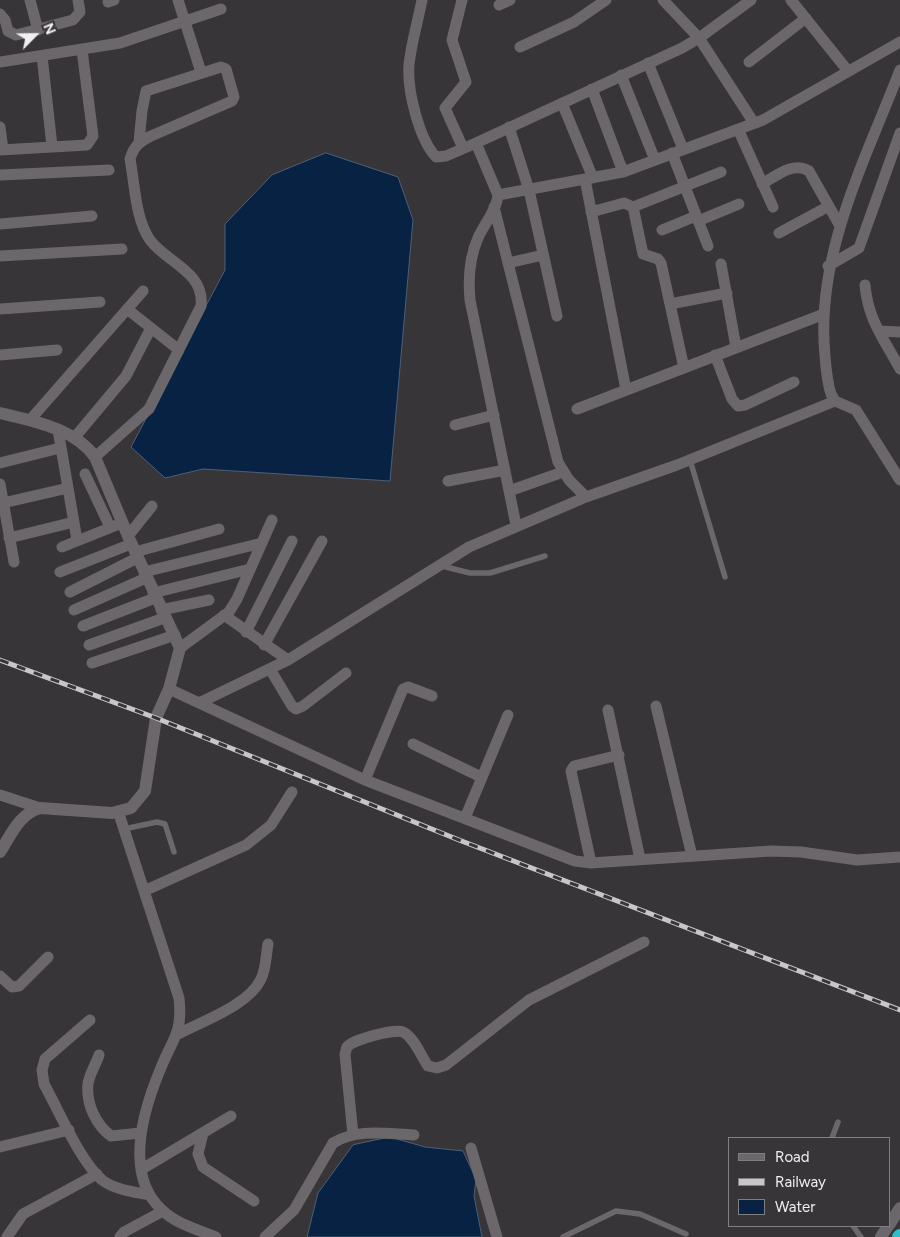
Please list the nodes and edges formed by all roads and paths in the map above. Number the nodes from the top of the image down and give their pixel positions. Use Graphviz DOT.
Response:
graph roads {
  1 [pos="30,0"];
  2 [pos="78,0"];
  3 [pos="178,0"];
  4 [pos="422,0"];
  5 [pos="462,0"];
  6 [pos="606,0"];
  7 [pos="663,0"];
  8 [pos="751,0"];
  9 [pos="791,0"];
  10 [pos="221,9"];
  11 [pos="0,14"];
  12 [pos="806,18"];
  13 [pos="185,22"];
  14 [pos="38,30"];
  15 [pos="699,38"];
  16 [pos="900,42"];
  17 [pos="520,47"];
  18 [pos="82,50"];
  19 [pos="42,56"];
  20 [pos="0,62"];
  21 [pos="749,62"];
  22 [pos="648,63"];
  23 [pos="900,70"];
  24 [pos="848,71"];
  25 [pos="201,72"];
  26 [pos="621,76"];
  27 [pos="592,89"];
  28 [pos="562,103"];
  29 [pos="754,123"];
  30 [pos="509,127"];
  31 [pos="0,128"];
  32 [pos="738,129"];
  33 [pos="900,134"];
  34 [pos="139,142"];
  35 [pos="476,143"];
  36 [pos="52,146"];
  37 [pos="463,148"];
  38 [pos="1,150"];
  39 [pos="677,151"];
  40 [pos="655,160"];
  41 [pos="109,170"];
  42 [pos="623,172"];
  43 [pos="721,172"];
  44 [pos="0,175"];
  45 [pos="589,179"];
  46 [pos="762,184"];
  47 [pos="685,187"];
  48 [pos="529,190"];
  49 [pos="498,195"];
  50 [pos="739,204"];
  51 [pos="829,206"];
  52 [pos="494,207"];
  53 [pos="632,207"];
  54 [pos="773,207"];
  55 [pos="591,212"];
  56 [pos="92,216"];
  57 [pos="697,218"];
  58 [pos="0,224"];
  59 [pos="840,226"];
  60 [pos="662,230"];
  61 [pos="779,233"];
  62 [pos="708,246"];
  63 [pos="122,249"];
  64 [pos="543,255"];
  65 [pos="0,256"];
  66 [pos="508,263"];
  67 [pos="721,264"];
  68 [pos="828,266"];
  69 [pos="865,285"];
  70 [pos="143,291"];
  71 [pos="726,293"];
  72 [pos="100,302"];
  73 [pos="670,304"];
  74 [pos="0,309"];
  75 [pos="127,309"];
  76 [pos="824,314"];
  77 [pos="557,316"];
  78 [pos="151,328"];
  79 [pos="879,331"];
  80 [pos="900,332"];
  81 [pos="736,348"];
  82 [pos="57,350"];
  83 [pos="179,350"];
  84 [pos="0,355"];
  85 [pos="716,356"];
  86 [pos="684,368"];
  87 [pos="900,369"];
  88 [pos="794,382"];
  89 [pos="626,390"];
  90 [pos="835,401"];
  91 [pos="577,409"];
  92 [pos="0,413"];
  93 [pos="494,416"];
  94 [pos="30,420"];
  95 [pos="455,425"];
  96 [pos="58,430"];
  97 [pos="75,437"];
  98 [pos="60,448"];
  99 [pos="95,457"];
  100 [pos="690,460"];
  101 [pos="0,463"];
  102 [pos="505,470"];
  103 [pos="563,472"];
  104 [pos="85,474"];
  105 [pos="900,480"];
  106 [pos="448,482"];
  107 [pos="0,484"];
  108 [pos="68,488"];
  109 [pos="509,491"];
  110 [pos="586,497"];
  111 [pos="4,503"];
  112 [pos="152,506"];
  113 [pos="272,520"];
  114 [pos="74,522"];
  115 [pos="116,525"];
  116 [pos="516,525"];
  117 [pos="219,529"];
  118 [pos="10,538"];
  119 [pos="77,540"];
  120 [pos="292,541"];
  121 [pos="322,542"];
  122 [pos="262,543"];
  123 [pos="62,547"];
  124 [pos="133,548"];
  125 [pos="545,556"];
  126 [pos="14,562"];
  127 [pos="442,566"];
  128 [pos="250,569"];
  129 [pos="60,572"];
  130 [pos="145,575"];
  131 [pos="725,577"];
  132 [pos="70,592"];
  133 [pos="154,595"];
  134 [pos="209,600"];
  135 [pos="74,610"];
  136 [pos="162,614"];
  137 [pos="224,615"];
  138 [pos="82,626"];
  139 [pos="246,632"];
  140 [pos="175,635"];
  141 [pos="90,645"];
  142 [pos="264,645"];
  143 [pos="180,648"];
  144 [pos="288,660"];
  145 [pos="92,663"];
  146 [pos="270,669"];
  147 [pos="346,673"];
  148 [pos="169,689"];
  149 [pos="432,696"];
  150 [pos="201,702"];
  151 [pos="656,706"];
  152 [pos="608,710"];
  153 [pos="508,715"];
  154 [pos="413,744"];
  155 [pos="619,755"];
  156 [pos="481,777"];
  157 [pos="364,780"];
  158 [pos="292,792"];
  159 [pos="0,795"];
  160 [pos="40,808"];
  161 [pos="118,811"];
  162 [pos="465,818"];
  163 [pos="124,829"];
  164 [pos="0,852"];
  165 [pos="174,852"];
  166 [pos="692,856"];
  167 [pos="900,857"];
  168 [pos="640,859"];
  169 [pos="591,862"];
  170 [pos="144,891"];
  171 [pos="644,942"];
  172 [pos="268,944"];
  173 [pos="48,957"];
  174 [pos="0,976"];
  175 [pos="90,1020"];
  176 [pos="178,1034"];
  177 [pos="99,1055"];
  178 [pos="231,1116"];
  179 [pos="838,1122"];
  180 [pos="69,1130"];
  181 [pos="141,1133"];
  182 [pos="203,1133"];
  183 [pos="414,1134"];
  184 [pos="353,1135"];
  185 [pos="832,1137"];
  186 [pos="0,1147"];
  187 [pos="471,1148"];
  188 [pos="142,1169"];
  189 [pos="98,1174"];
  190 [pos="150,1194"];
  191 [pos="254,1201"];
  192 [pos="900,1208"];
  193 [pos="163,1212"];
  194 [pos="890,1222"];
  195 [pos="122,1234"];
  196 [pos="686,1234"];
  197 [pos="7,1237"];
  198 [pos="110,1237"];
  199 [pos="216,1237"];
  200 [pos="265,1237"];
  201 [pos="497,1237"];
  202 [pos="563,1237"];
  1 -- 14 [label="street"];
  2 -- 14 [label="street"];
  3 -- 13 [label="street"];
  4 -- 37 [label="street"];
  5 -- 37 [label="street"];
  6 -- 17 [label="street"];
  7 -- 15 [label="street"];
  8 -- 15 [label="street"];
  9 -- 12 [label="street"];
  10 -- 13 [label="street"];
  11 -- 14 [label="street"];
  12 -- 21 [label="street"];
  12 -- 24 [label="street"];
  13 -- 18 [label="street"];
  13 -- 25 [label="street"];
  15 -- 22 [label="street"];
  15 -- 29 [label="street"];
  16 -- 24 [label="street"];
  18 -- 19 [label="street"];
  18 -- 36 [label="street"];
  19 -- 20 [label="street"];
  19 -- 36 [label="street"];
  22 -- 26 [label="street"];
  22 -- 39 [label="street"];
  23 -- 59 [label="street"];
  24 -- 29 [label="street"];
  25 -- 34 [label="street"];
  25 -- 34 [label="street"];
  26 -- 27 [label="street"];
  26 -- 40 [label="street"];
  27 -- 28 [label="street"];
  27 -- 42 [label="street"];
  28 -- 30 [label="street"];
  28 -- 45 [label="street"];
  29 -- 32 [label="street"];
  30 -- 35 [label="street"];
  30 -- 48 [label="street"];
  31 -- 38 [label="street"];
  32 -- 39 [label="street"];
  32 -- 46 [label="street"];
  33 -- 68 [label="street"];
  34 -- 83 [label="street"];
  35 -- 37 [label="street"];
  35 -- 49 [label="street"];
  36 -- 38 [label="street"];
  39 -- 40 [label="street"];
  39 -- 47 [label="street"];
  40 -- 42 [label="street"];
  41 -- 44 [label="street"];
  42 -- 45 [label="street"];
  43 -- 47 [label="street"];
  45 -- 48 [label="street"];
  45 -- 55 [label="street"];
  46 -- 51 [label="street"];
  46 -- 54 [label="street"];
  47 -- 53 [label="street"];
  47 -- 57 [label="street"];
  48 -- 49 [label="street"];
  48 -- 64 [label="street"];
  49 -- 52 [label="street"];
  50 -- 57 [label="street"];
  51 -- 59 [label="street"];
  51 -- 61 [label="street"];
  52 -- 66 [label="street"];
  52 -- 93 [label="street"];
  53 -- 55 [label="street"];
  53 -- 73 [label="street"];
  55 -- 89 [label="street"];
  56 -- 58 [label="street"];
  57 -- 60 [label="street"];
  57 -- 62 [label="street"];
  59 -- 68 [label="street"];
  63 -- 65 [label="street"];
  64 -- 66 [label="street"];
  64 -- 77 [label="street"];
  66 -- 103 [label="street"];
  67 -- 71 [label="street"];
  68 -- 76 [label="street"];
  69 -- 79 [label="street"];
  70 -- 75 [label="street"];
  71 -- 73 [label="street"];
  71 -- 81 [label="street"];
  72 -- 74 [label="street"];
  73 -- 86 [label="street"];
  75 -- 78 [label="street"];
  75 -- 94 [label="street"];
  76 -- 81 [label="street"];
  76 -- 90 [label="street"];
  78 -- 83 [label="street"];
  78 -- 97 [label="street"];
  79 -- 80 [label="street"];
  79 -- 87 [label="street"];
  81 -- 85 [label="street"];
  82 -- 84 [label="street"];
  83 -- 99 [label="street"];
  85 -- 86 [label="street"];
  85 -- 88 [label="street"];
  86 -- 89 [label="street"];
  89 -- 91 [label="street"];
  90 -- 100 [label="street"];
  90 -- 105 [label="street"];
  92 -- 94 [label="street"];
  93 -- 95 [label="street"];
  93 -- 102 [label="street"];
  94 -- 96 [label="street"];
  96 -- 97 [label="street"];
  96 -- 98 [label="street"];
  97 -- 99 [label="street"];
  98 -- 101 [label="street"];
  98 -- 108 [label="street"];
  99 -- 115 [label="street"];
  100 -- 110 [label="street"];
  100 -- 131 [label="lane"];
  102 -- 106 [label="street"];
  102 -- 109 [label="street"];
  103 -- 109 [label="street"];
  103 -- 110 [label="street"];
  104 -- 115 [label="street"];
  107 -- 111 [label="street"];
  108 -- 111 [label="street"];
  108 -- 114 [label="street"];
  109 -- 116 [label="street"];
  110 -- 116 [label="street"];
  111 -- 118 [label="street"];
  112 -- 124 [label="street"];
  113 -- 122 [label="street"];
  114 -- 118 [label="street"];
  114 -- 119 [label="street"];
  115 -- 119 [label="street"];
  115 -- 124 [label="street"];
  116 -- 127 [label="street"];
  117 -- 124 [label="street"];
  118 -- 126 [label="street"];
  119 -- 123 [label="street"];
  120 -- 139 [label="street"];
  121 -- 142 [label="street"];
  122 -- 128 [label="street"];
  122 -- 130 [label="street"];
  124 -- 129 [label="street"];
  124 -- 130 [label="street"];
  124 -- 132 [label="street"];
  125 -- 127 [label="lane"];
  127 -- 144 [label="street"];
  128 -- 133 [label="street"];
  128 -- 137 [label="street"];
  130 -- 133 [label="street"];
  130 -- 135 [label="street"];
  133 -- 136 [label="street"];
  133 -- 138 [label="street"];
  134 -- 136 [label="street"];
  136 -- 140 [label="street"];
  136 -- 141 [label="street"];
  137 -- 139 [label="street"];
  137 -- 143 [label="street"];
  139 -- 142 [label="street"];
  140 -- 143 [label="street"];
  140 -- 145 [label="street"];
  142 -- 144 [label="street"];
  143 -- 148 [label="street"];
  144 -- 146 [label="street"];
  146 -- 147 [label="street"];
  146 -- 150 [label="street"];
  148 -- 150 [label="street"];
  148 -- 161 [label="street"];
  149 -- 157 [label="street"];
  150 -- 157 [label="street"];
  151 -- 166 [label="street"];
  152 -- 155 [label="street"];
  153 -- 156 [label="street"];
  154 -- 156 [label="street"];
  155 -- 168 [label="street"];
  155 -- 169 [label="street"];
  156 -- 162 [label="street"];
  157 -- 162 [label="street"];
  158 -- 170 [label="street"];
  159 -- 160 [label="street"];
  160 -- 161 [label="street"];
  160 -- 164 [label="street"];
  161 -- 163 [label="street"];
  162 -- 169 [label="street"];
  163 -- 165 [label="lane"];
  163 -- 170 [label="street"];
  166 -- 167 [label="street"];
  166 -- 168 [label="street"];
  168 -- 169 [label="street"];
  170 -- 176 [label="street"];
  171 -- 184 [label="street"];
  172 -- 176 [label="street"];
  173 -- 174 [label="street"];
  175 -- 180 [label="street"];
  176 -- 181 [label="street"];
  177 -- 181 [label="street"];
  178 -- 182 [label="street"];
  179 -- 185 [label="lane"];
  180 -- 186 [label="street"];
  180 -- 189 [label="street"];
  181 -- 188 [label="street"];
  182 -- 188 [label="street"];
  182 -- 191 [label="street"];
  183 -- 184 [label="street"];
  184 -- 200 [label="street"];
  187 -- 201 [label="street"];
  188 -- 190 [label="street"];
  189 -- 190 [label="street"];
  189 -- 197 [label="street"];
  190 -- 193 [label="street"];
  192 -- 194 [label="street"];
  193 -- 195 [label="street"];
  193 -- 199 [label="street"];
  195 -- 198 [label="street"];
  196 -- 202 [label="lane"];
}
